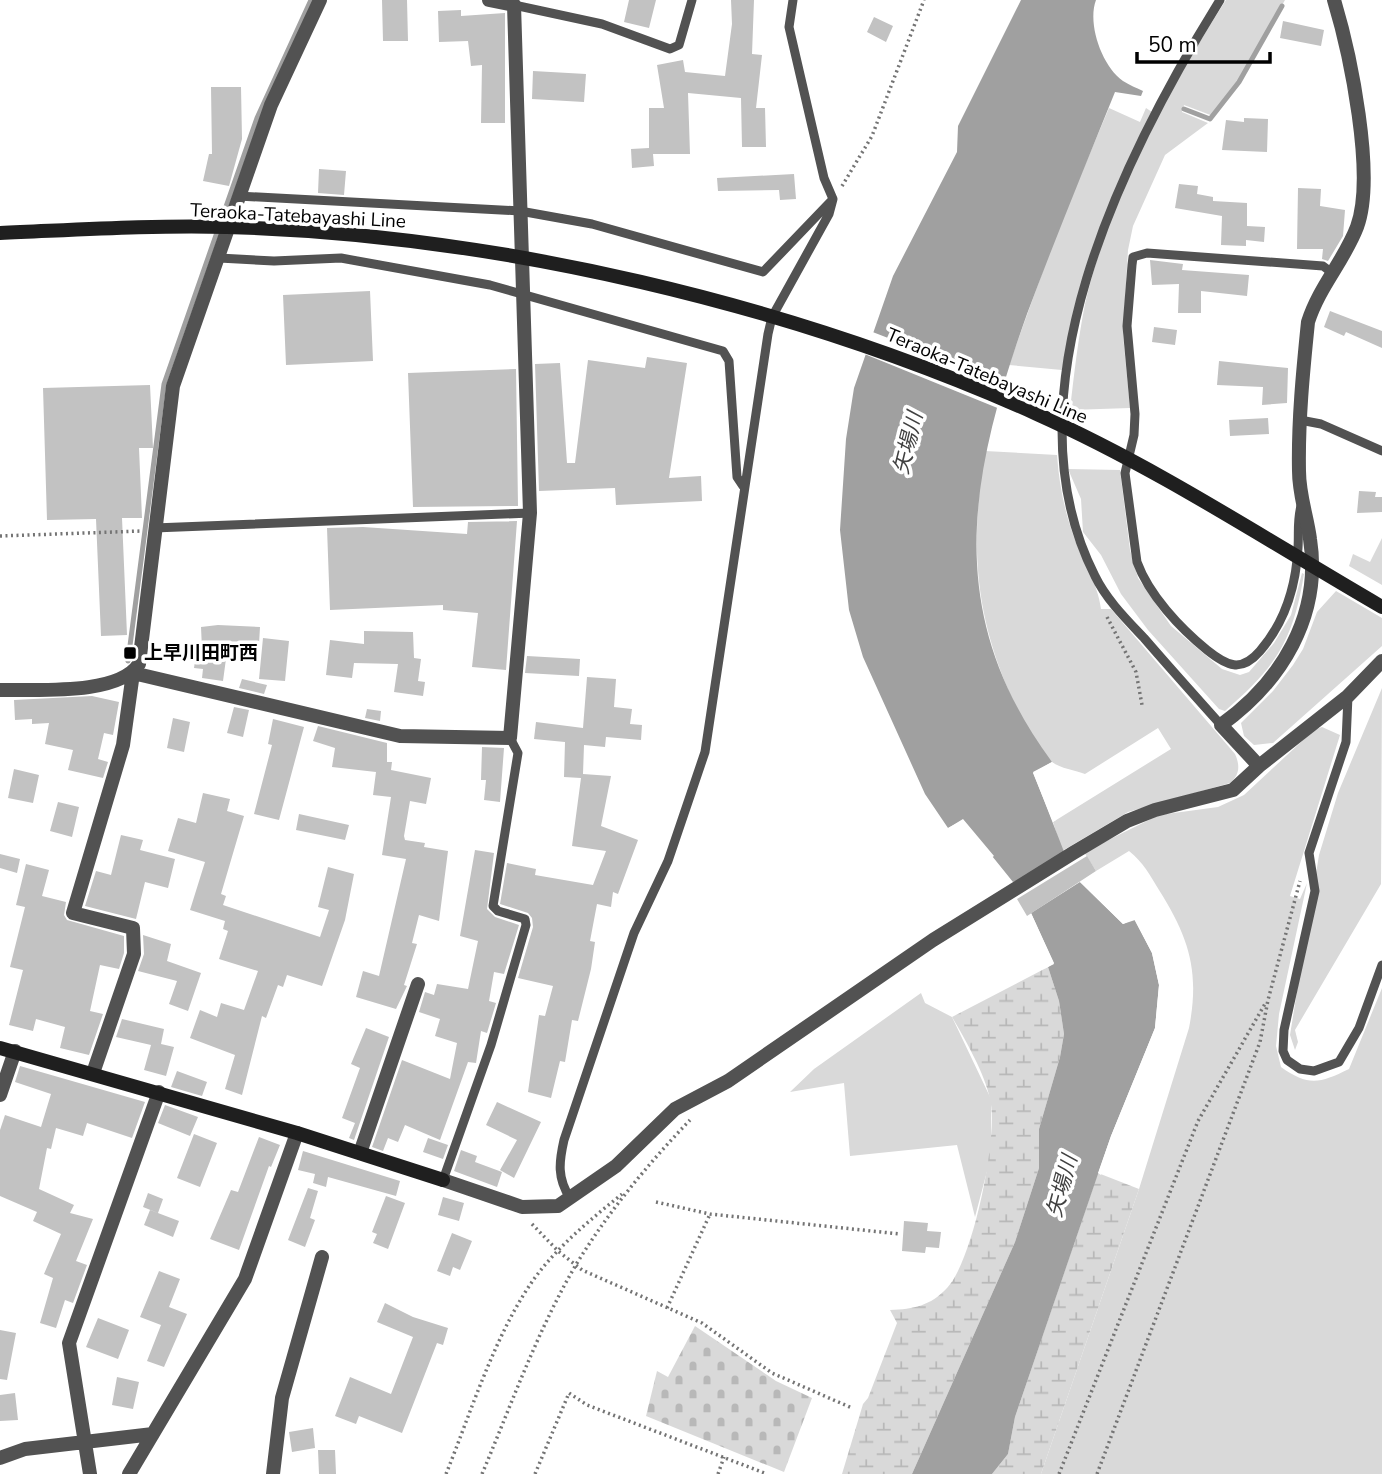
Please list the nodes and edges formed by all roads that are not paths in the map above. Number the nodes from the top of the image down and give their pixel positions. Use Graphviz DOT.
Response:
graph roads {
  1 [pos="320,0"];
  2 [pos="489,0"];
  3 [pos="692,0"];
  4 [pos="793,0"];
  5 [pos="1220,0"];
  6 [pos="1334,0"];
  7 [pos="514,5"];
  8 [pos="238,196"];
  9 [pos="833,199"];
  10 [pos="520,211"];
  11 [pos="229,227"];
  12 [pos="0,233"];
  13 [pos="219,258"];
  14 [pos="1331,272"];
  15 [pos="522,296"];
  16 [pos="772,317"];
  17 [pos="1300,420"];
  18 [pos="1063,426"];
  19 [pos="1382,450"];
  20 [pos="743,486"];
  21 [pos="1302,502"];
  22 [pos="530,513"];
  23 [pos="154,527"];
  24 [pos="1382,607"];
  25 [pos="1382,661"];
  26 [pos="133,673"];
  27 [pos="0,690"];
  28 [pos="1348,696"];
  29 [pos="1221,725"];
  30 [pos="510,738"];
  31 [pos="1259,766"];
  32 [pos="1382,965"];
  33 [pos="418,984"];
  34 [pos="7,1049"];
  35 [pos="93,1073"];
  36 [pos="159,1092"];
  37 [pos="0,1095"];
  38 [pos="297,1133"];
  39 [pos="360,1153"];
  40 [pos="443,1180"];
  41 [pos="570,1198"];
  42 [pos="322,1257"];
  43 [pos="153,1434"];
  44 [pos="84,1442"];
  45 [pos="0,1458"];
  46 [pos="90,1474"];
  47 [pos="129,1474"];
  48 [pos="273,1474"];
  1 -- 8 [label="street"];
  2 -- 7 [label="street"];
  3 -- 7 [label="lane"];
  4 -- 9 [label="lane"];
  5 -- 18 [label="lane"];
  6 -- 14 [label="street"];
  7 -- 10 [label="street"];
  8 -- 10 [label="lane"];
  8 -- 11 [label="street"];
  9 -- 10 [label="lane"];
  9 -- 16 [label="lane"];
  10 -- 15 [label="street"];
  11 -- 12 [label="main road, Teraoka-Tatebayashi Line"];
  11 -- 13 [label="street"];
  11 -- 16 [label="main road, Teraoka-Tatebayashi Line"];
  13 -- 15 [label="lane"];
  13 -- 23 [label="street"];
  14 -- 17 [label="street"];
  14 -- 21 [label="lane"];
  15 -- 20 [label="lane"];
  15 -- 22 [label="street"];
  16 -- 18 [label="main road, Teraoka-Tatebayashi Line"];
  16 -- 20 [label="lane"];
  17 -- 19 [label="lane"];
  17 -- 21 [label="street"];
  18 -- 24 [label="main road, Teraoka-Tatebayashi Line"];
  18 -- 29 [label="lane"];
  20 -- 41 [label="lane"];
  21 -- 29 [label="street"];
  22 -- 23 [label="lane"];
  22 -- 30 [label="street"];
  23 -- 26 [label="street"];
  25 -- 28 [label="street"];
  26 -- 27 [label="street"];
  26 -- 30 [label="street"];
  26 -- 35 [label="street"];
  28 -- 31 [label="street"];
  28 -- 32 [label="lane"];
  29 -- 31 [label="street"];
  30 -- 40 [label="lane"];
  31 -- 41 [label="street"];
  33 -- 39 [label="street"];
  34 -- 35 [label="main road"];
  34 -- 37 [label="street"];
  35 -- 36 [label="main road"];
  36 -- 38 [label="main road"];
  36 -- 44 [label="street"];
  38 -- 39 [label="main road"];
  38 -- 43 [label="street"];
  39 -- 40 [label="main road"];
  40 -- 41 [label="street"];
  42 -- 48 [label="street"];
  43 -- 44 [label="street"];
  43 -- 47 [label="street"];
  44 -- 45 [label="street"];
  44 -- 46 [label="street"];
}
